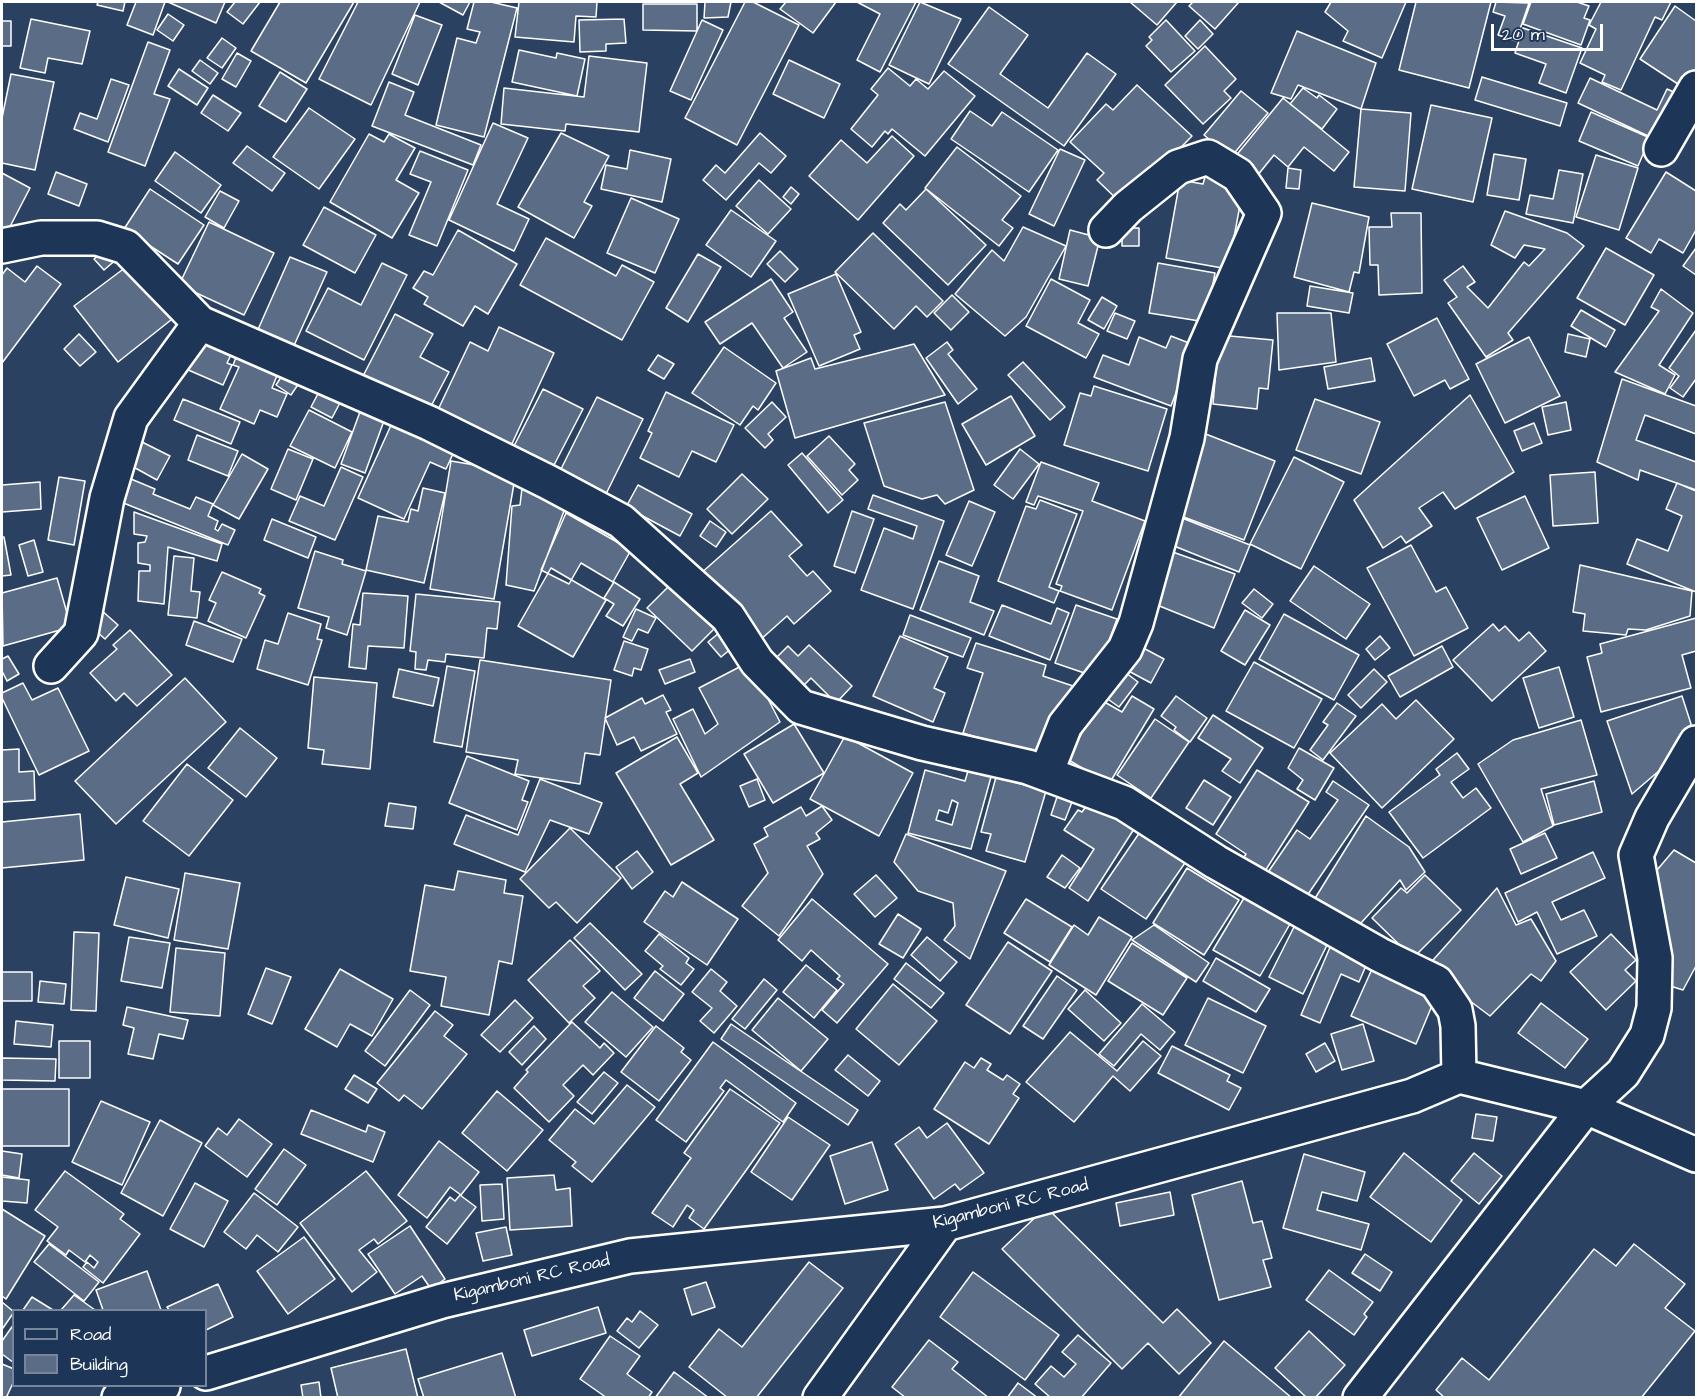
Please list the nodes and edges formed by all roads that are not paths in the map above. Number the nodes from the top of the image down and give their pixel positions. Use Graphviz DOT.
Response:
graph roads {
  1 [pos="1696,88"];
  2 [pos="1661,149"];
  3 [pos="1106,230"];
  4 [pos="2,246"];
  5 [pos="201,323"];
  6 [pos="51,666"];
  7 [pos="1696,742"];
  8 [pos="1046,773"];
  9 [pos="1459,1076"];
  10 [pos="1586,1107"];
  11 [pos="1696,1155"];
  12 [pos="945,1224"];
  13 [pos="207,1373"];
  14 [pos="159,1387"];
  15 [pos="119,1398"];
  16 [pos="820,1398"];
  17 [pos="1360,1398"];
  1 -- 2 [label="street"];
  3 -- 8 [label="street"];
  4 -- 5 [label="street"];
  5 -- 6 [label="street"];
  5 -- 8 [label="street"];
  7 -- 10 [label="street"];
  8 -- 9 [label="street"];
  9 -- 10 [label="street"];
  9 -- 12 [label="street, Kigamboni RC Road"];
  10 -- 11 [label="street"];
  10 -- 17 [label="street"];
  12 -- 13 [label="street, Kigamboni RC Road"];
  12 -- 16 [label="street"];
  14 -- 15 [label="street"];
}
